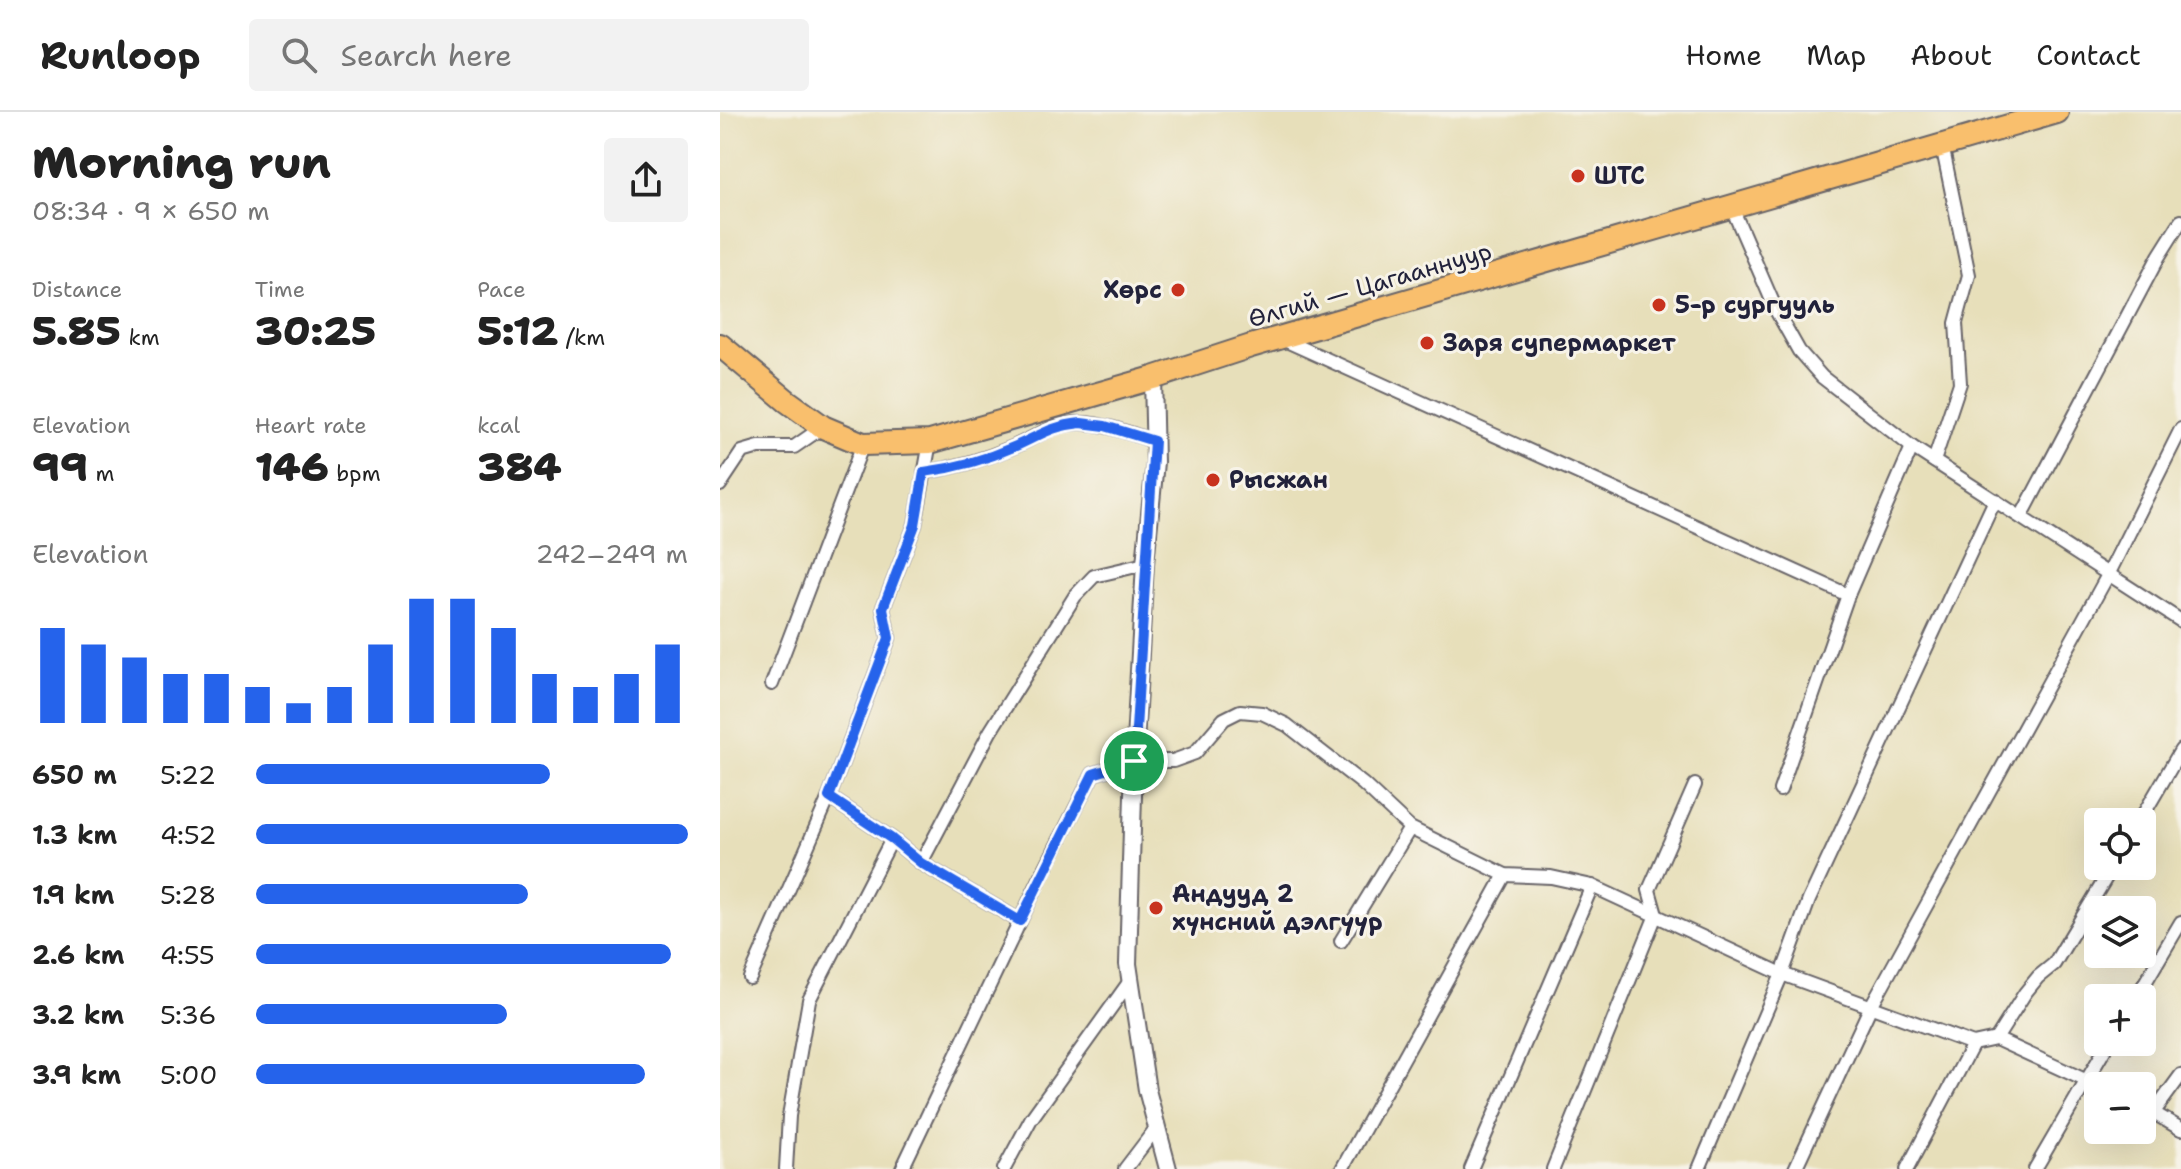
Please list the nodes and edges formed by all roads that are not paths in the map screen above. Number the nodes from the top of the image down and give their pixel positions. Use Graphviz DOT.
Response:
graph roads {
  1 [pos="2057,112"];
  2 [pos="1942,145"];
  3 [pos="1732,208"];
  4 [pos="2181,221"];
  5 [pos="1282,339"];
  6 [pos="720,345"];
  7 [pos="1153,378"];
  8 [pos="823,427"];
  9 [pos="2181,429"];
  10 [pos="1154,441"];
  11 [pos="930,442"];
  12 [pos="863,444"];
  13 [pos="1912,447"];
  14 [pos="1934,461"];
  15 [pos="924,472"];
  16 [pos="720,485"];
  17 [pos="1995,500"];
  18 [pos="2021,517"];
  19 [pos="1145,564"];
  20 [pos="2109,573"];
  21 [pos="1848,595"];
  22 [pos="2181,621"];
  23 [pos="772,684"];
  24 [pos="2181,750"];
  25 [pos="1134,761"];
  26 [pos="1695,785"];
  27 [pos="1780,790"];
  28 [pos="829,797"];
  29 [pos="2147,808"];
  30 [pos="1410,828"];
  31 [pos="892,839"];
  32 [pos="921,863"];
  33 [pos="1505,875"];
  34 [pos="2105,880"];
  35 [pos="1592,886"];
  36 [pos="1656,915"];
  37 [pos="1020,921"];
  38 [pos="2181,922"];
  39 [pos="1341,941"];
  40 [pos="1782,974"];
  41 [pos="750,978"];
  42 [pos="1130,981"];
  43 [pos="2144,984"];
  44 [pos="1870,1008"];
  45 [pos="1996,1039"];
  46 [pos="1973,1044"];
  47 [pos="2181,1075"];
  48 [pos="2084,1080"];
  49 [pos="2084,1096"];
  50 [pos="2156,1101"];
  51 [pos="2156,1114"];
  52 [pos="1157,1127"];
  53 [pos="2181,1129"];
  54 [pos="786,1169"];
  55 [pos="902,1169"];
  56 [pos="1004,1169"];
  57 [pos="1125,1169"];
  58 [pos="1168,1169"];
  59 [pos="1342,1169"];
  60 [pos="1471,1169"];
  61 [pos="1553,1169"];
  62 [pos="1699,1169"];
  63 [pos="1795,1169"];
  64 [pos="1907,1169"];
  65 [pos="2035,1169"];
  1 -- 2 [label="highway, Өлгий — Цагааннуур"];
  2 -- 3 [label="highway, Өлгий — Цагааннуур"];
  2 -- 14 [label="street"];
  3 -- 5 [label="highway, Өлгий — Цагааннуур"];
  3 -- 13 [label="street"];
  4 -- 18 [label="street"];
  5 -- 7 [label="highway, Өлгий — Цагааннуур"];
  5 -- 21 [label="street"];
  6 -- 8 [label="highway, Өлгий — Цагааннуур"];
  7 -- 10 [label="street"];
  7 -- 11 [label="highway, Өлгий — Цагааннуур"];
  8 -- 12 [label="highway, Өлгий — Цагааннуур"];
  8 -- 16 [label="street"];
  9 -- 20 [label="street"];
  10 -- 15 [label="street"];
  10 -- 19 [label="street"];
  11 -- 12 [label="highway, Өлгий — Цагааннуур"];
  11 -- 15 [label="street"];
  12 -- 23 [label="street"];
  13 -- 14 [label="street"];
  13 -- 21 [label="street"];
  14 -- 17 [label="street"];
  15 -- 28 [label="street"];
  17 -- 18 [label="street"];
  17 -- 40 [label="street"];
  18 -- 20 [label="street"];
  19 -- 25 [label="street"];
  19 -- 32 [label="street"];
  20 -- 22 [label="street"];
  20 -- 44 [label="street"];
  21 -- 27 [label="street"];
  24 -- 29 [label="street"];
  25 -- 30 [label="street"];
  25 -- 37 [label="street"];
  25 -- 42 [label="street"];
  26 -- 36 [label="street"];
  28 -- 31 [label="street"];
  28 -- 41 [label="street"];
  30 -- 33 [label="street"];
  30 -- 39 [label="street"];
  31 -- 32 [label="street"];
  31 -- 54 [label="street"];
  32 -- 37 [label="street"];
  33 -- 35 [label="street"];
  33 -- 59 [label="street"];
  34 -- 45 [label="street"];
  35 -- 36 [label="street"];
  35 -- 60 [label="street"];
  36 -- 40 [label="street"];
  36 -- 61 [label="street"];
  37 -- 55 [label="street"];
  38 -- 43 [label="street"];
  40 -- 44 [label="street"];
  40 -- 62 [label="street"];
  42 -- 52 [label="street"];
  42 -- 56 [label="street"];
  44 -- 46 [label="street"];
  44 -- 63 [label="street"];
  45 -- 46 [label="street"];
  45 -- 48 [label="street"];
  46 -- 64 [label="street"];
  47 -- 50 [label="street"];
  49 -- 65 [label="street"];
  51 -- 53 [label="street"];
  52 -- 57 [label="street"];
  52 -- 58 [label="street"];
}
